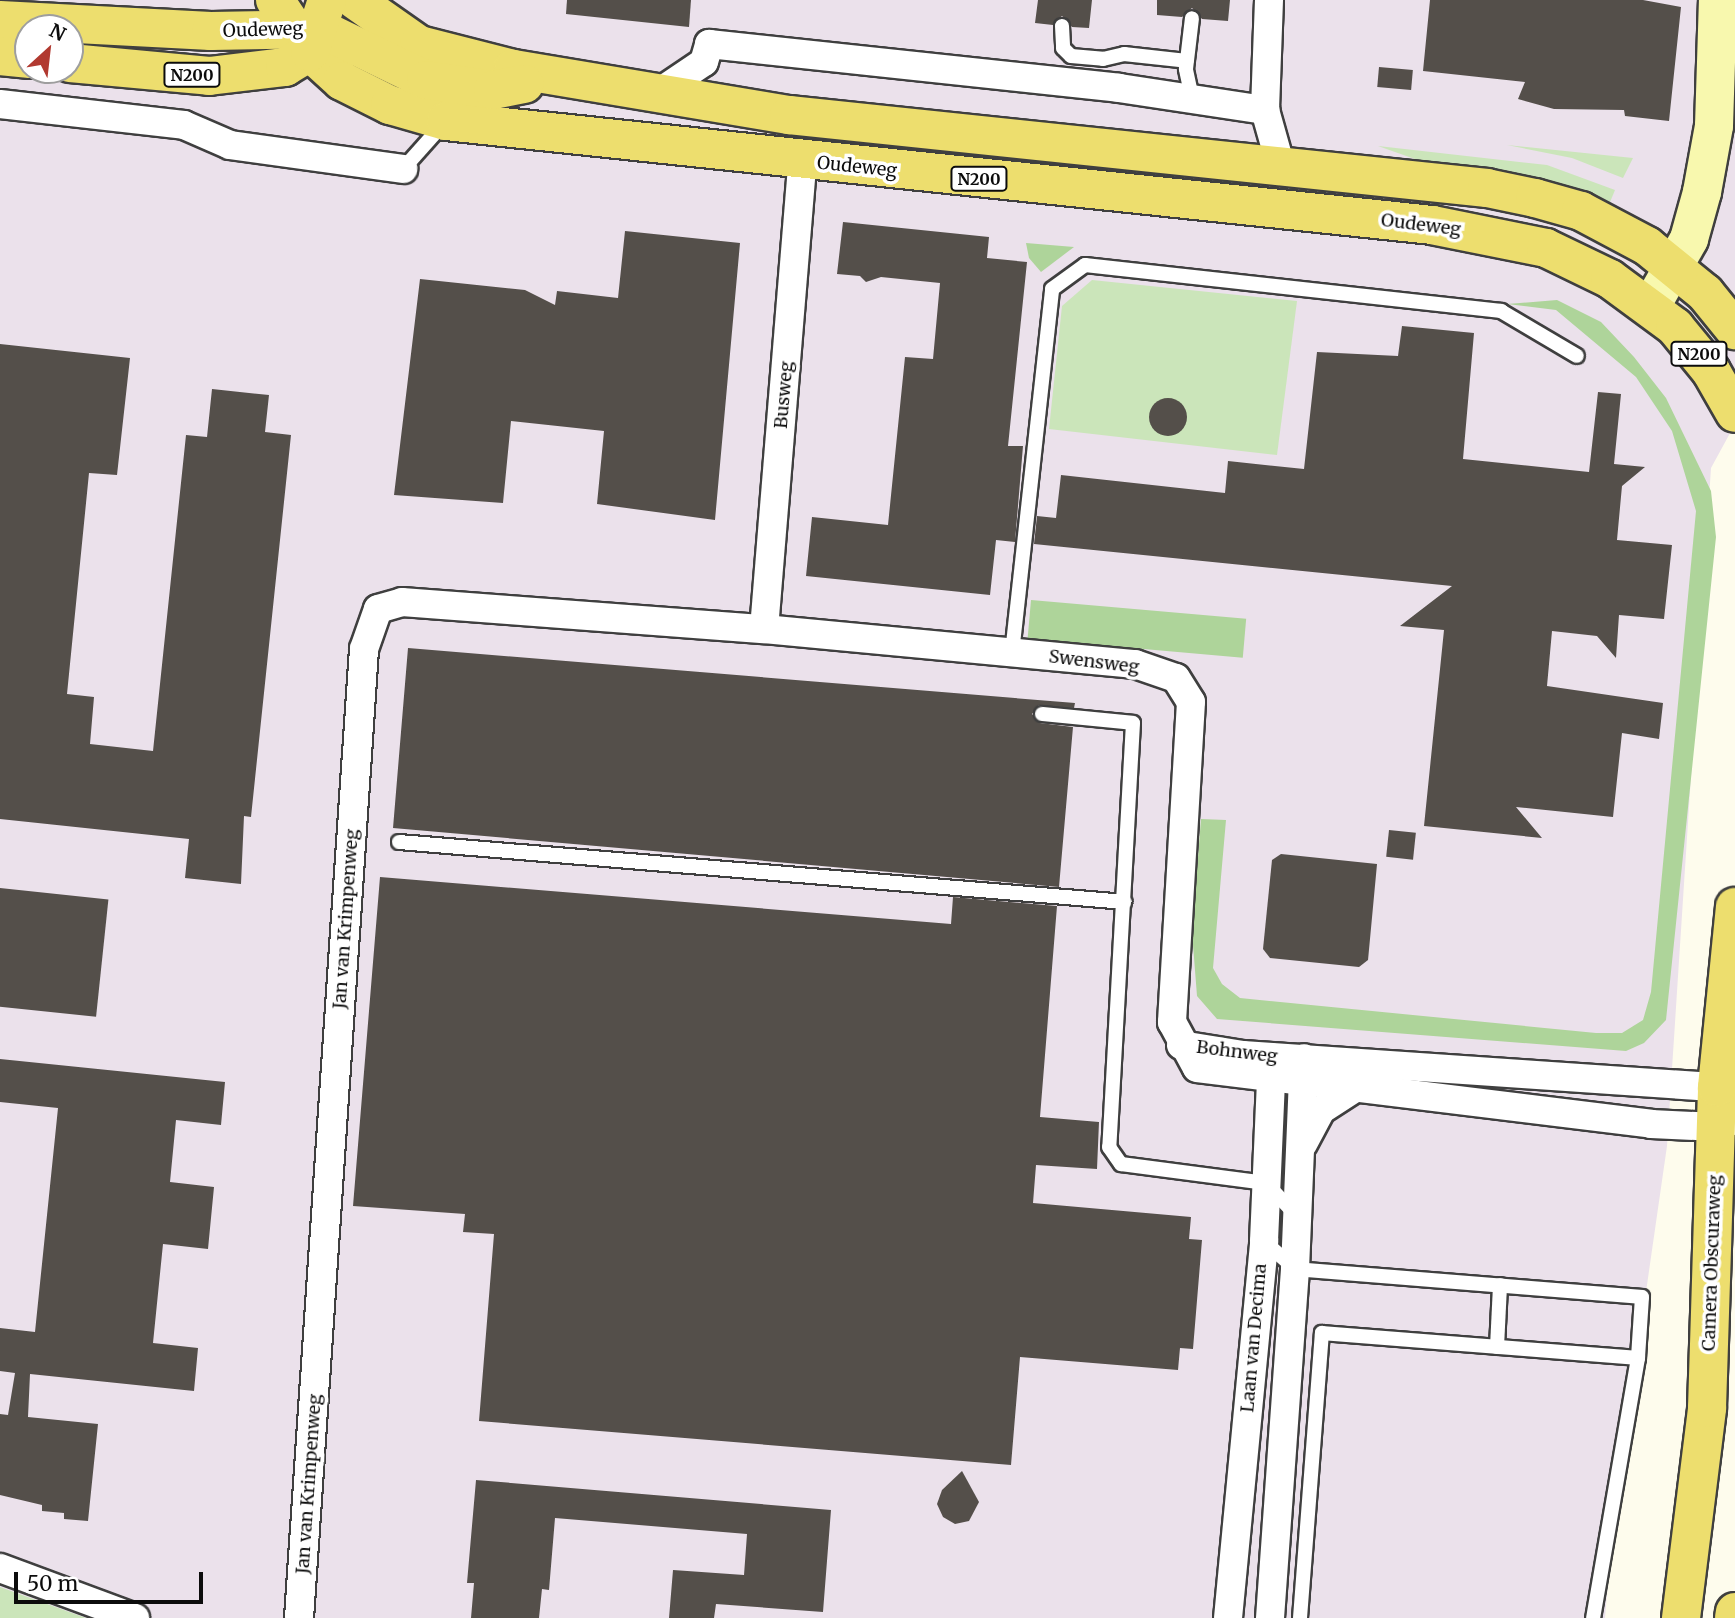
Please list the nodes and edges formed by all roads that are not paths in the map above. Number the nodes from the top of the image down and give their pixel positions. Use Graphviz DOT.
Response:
graph roads {
  1 [pos="355,0"];
  2 [pos="1269,0"];
  3 [pos="1718,0"];
  4 [pos="1192,18"];
  5 [pos="0,20"];
  6 [pos="305,22"];
  7 [pos="1062,26"];
  8 [pos="1187,61"];
  9 [pos="84,64"];
  10 [pos="553,75"];
  11 [pos="658,93"];
  12 [pos="1192,98"];
  13 [pos="0,104"];
  14 [pos="1252,108"];
  15 [pos="446,121"];
  16 [pos="1725,126"];
  17 [pos="802,162"];
  18 [pos="1281,167"];
  19 [pos="403,169"];
  20 [pos="1675,267"];
  21 [pos="1651,306"];
  22 [pos="1735,330"];
  23 [pos="1577,356"];
  24 [pos="1735,412"];
  25 [pos="764,629"];
  26 [pos="1012,653"];
  27 [pos="1042,714"];
  28 [pos="399,842"];
  29 [pos="1125,902"];
  30 [pos="1735,907"];
  31 [pos="1181,1045"];
  32 [pos="1272,1068"];
  33 [pos="1303,1071"];
  34 [pos="1354,1088"];
  35 [pos="1726,1107"];
  36 [pos="1300,1153"];
  37 [pos="1266,1183"];
  38 [pos="1297,1216"];
  39 [pos="1264,1241"];
  40 [pos="1295,1269"];
  41 [pos="1500,1285"];
  42 [pos="1497,1347"];
  43 [pos="1638,1358"];
  44 [pos="1280,1494"];
  45 [pos="1308,1510"];
  46 [pos="0,1568"];
  47 [pos="1735,1612"];
  48 [pos="135,1618"];
  49 [pos="299,1618"];
  50 [pos="1228,1618"];
  51 [pos="1270,1618"];
  52 [pos="1300,1618"];
  53 [pos="1593,1618"];
  54 [pos="1681,1618"];
  55 [pos="1734,1618"];
  1 -- 10 [label="main road, Oudeweg"];
  2 -- 14 [label="street"];
  3 -- 16 [label="street"];
  4 -- 8 [label="lane"];
  5 -- 6 [label="main road, Oudeweg / N200"];
  6 -- 9 [label="main road, Oudeweg / N200"];
  6 -- 10 [label="main road, Oudeweg / N200"];
  6 -- 15 [label="main road, Oudeweg / N200"];
  7 -- 8 [label="lane"];
  8 -- 12 [label="lane"];
  10 -- 11 [label="main road, Oudeweg / N200"];
  11 -- 12 [label="street"];
  11 -- 18 [label="main road, Oudeweg / N200"];
  12 -- 14 [label="street"];
  13 -- 19 [label="street"];
  14 -- 18 [label="street"];
  15 -- 17 [label="main road, Oudeweg / N200"];
  15 -- 19 [label="lane"];
  16 -- 20 [label="street"];
  17 -- 21 [label="main road, Oudeweg / N200"];
  17 -- 25 [label="street, Busweg"];
  18 -- 20 [label="main road, Oudeweg / N200"];
  20 -- 21 [label="street"];
  20 -- 22 [label="main road, N200"];
  21 -- 24 [label="main road, N200"];
  23 -- 26 [label="lane"];
  25 -- 26 [label="street, Swensweg"];
  25 -- 49 [label="street, Jan van Krimpenweg"];
  26 -- 31 [label="street, Swensweg"];
  27 -- 29 [label="lane"];
  28 -- 29 [label="lane"];
  29 -- 37 [label="lane"];
  30 -- 35 [label="main road, Camera Obscuraweg"];
  31 -- 32 [label="street, Bohnweg"];
  32 -- 33 [label="street, Bohnweg"];
  32 -- 37 [label="street, Laan van Decima"];
  33 -- 34 [label="street, Bohnweg"];
  33 -- 35 [label="street, Bohnweg"];
  33 -- 36 [label="street, Laan van Decima"];
  34 -- 35 [label="street, Bohnweg"];
  34 -- 36 [label="street, Laan van Decima"];
  35 -- 54 [label="main road, Camera Obscuraweg"];
  36 -- 38 [label="street, Laan van Decima"];
  37 -- 38 [label="lane"];
  37 -- 39 [label="street, Laan van Decima"];
  38 -- 40 [label="street, Laan van Decima"];
  39 -- 40 [label="lane"];
  39 -- 50 [label="street, Laan van Decima"];
  40 -- 41 [label="lane"];
  40 -- 44 [label="street, Laan van Decima"];
  41 -- 42 [label="lane"];
  41 -- 43 [label="lane"];
  42 -- 43 [label="lane"];
  42 -- 45 [label="lane"];
  43 -- 53 [label="lane"];
  44 -- 45 [label="lane"];
  44 -- 51 [label="street, Laan van Decima"];
  45 -- 52 [label="lane"];
  46 -- 48 [label="street"];
  47 -- 55 [label="main road"];
}
